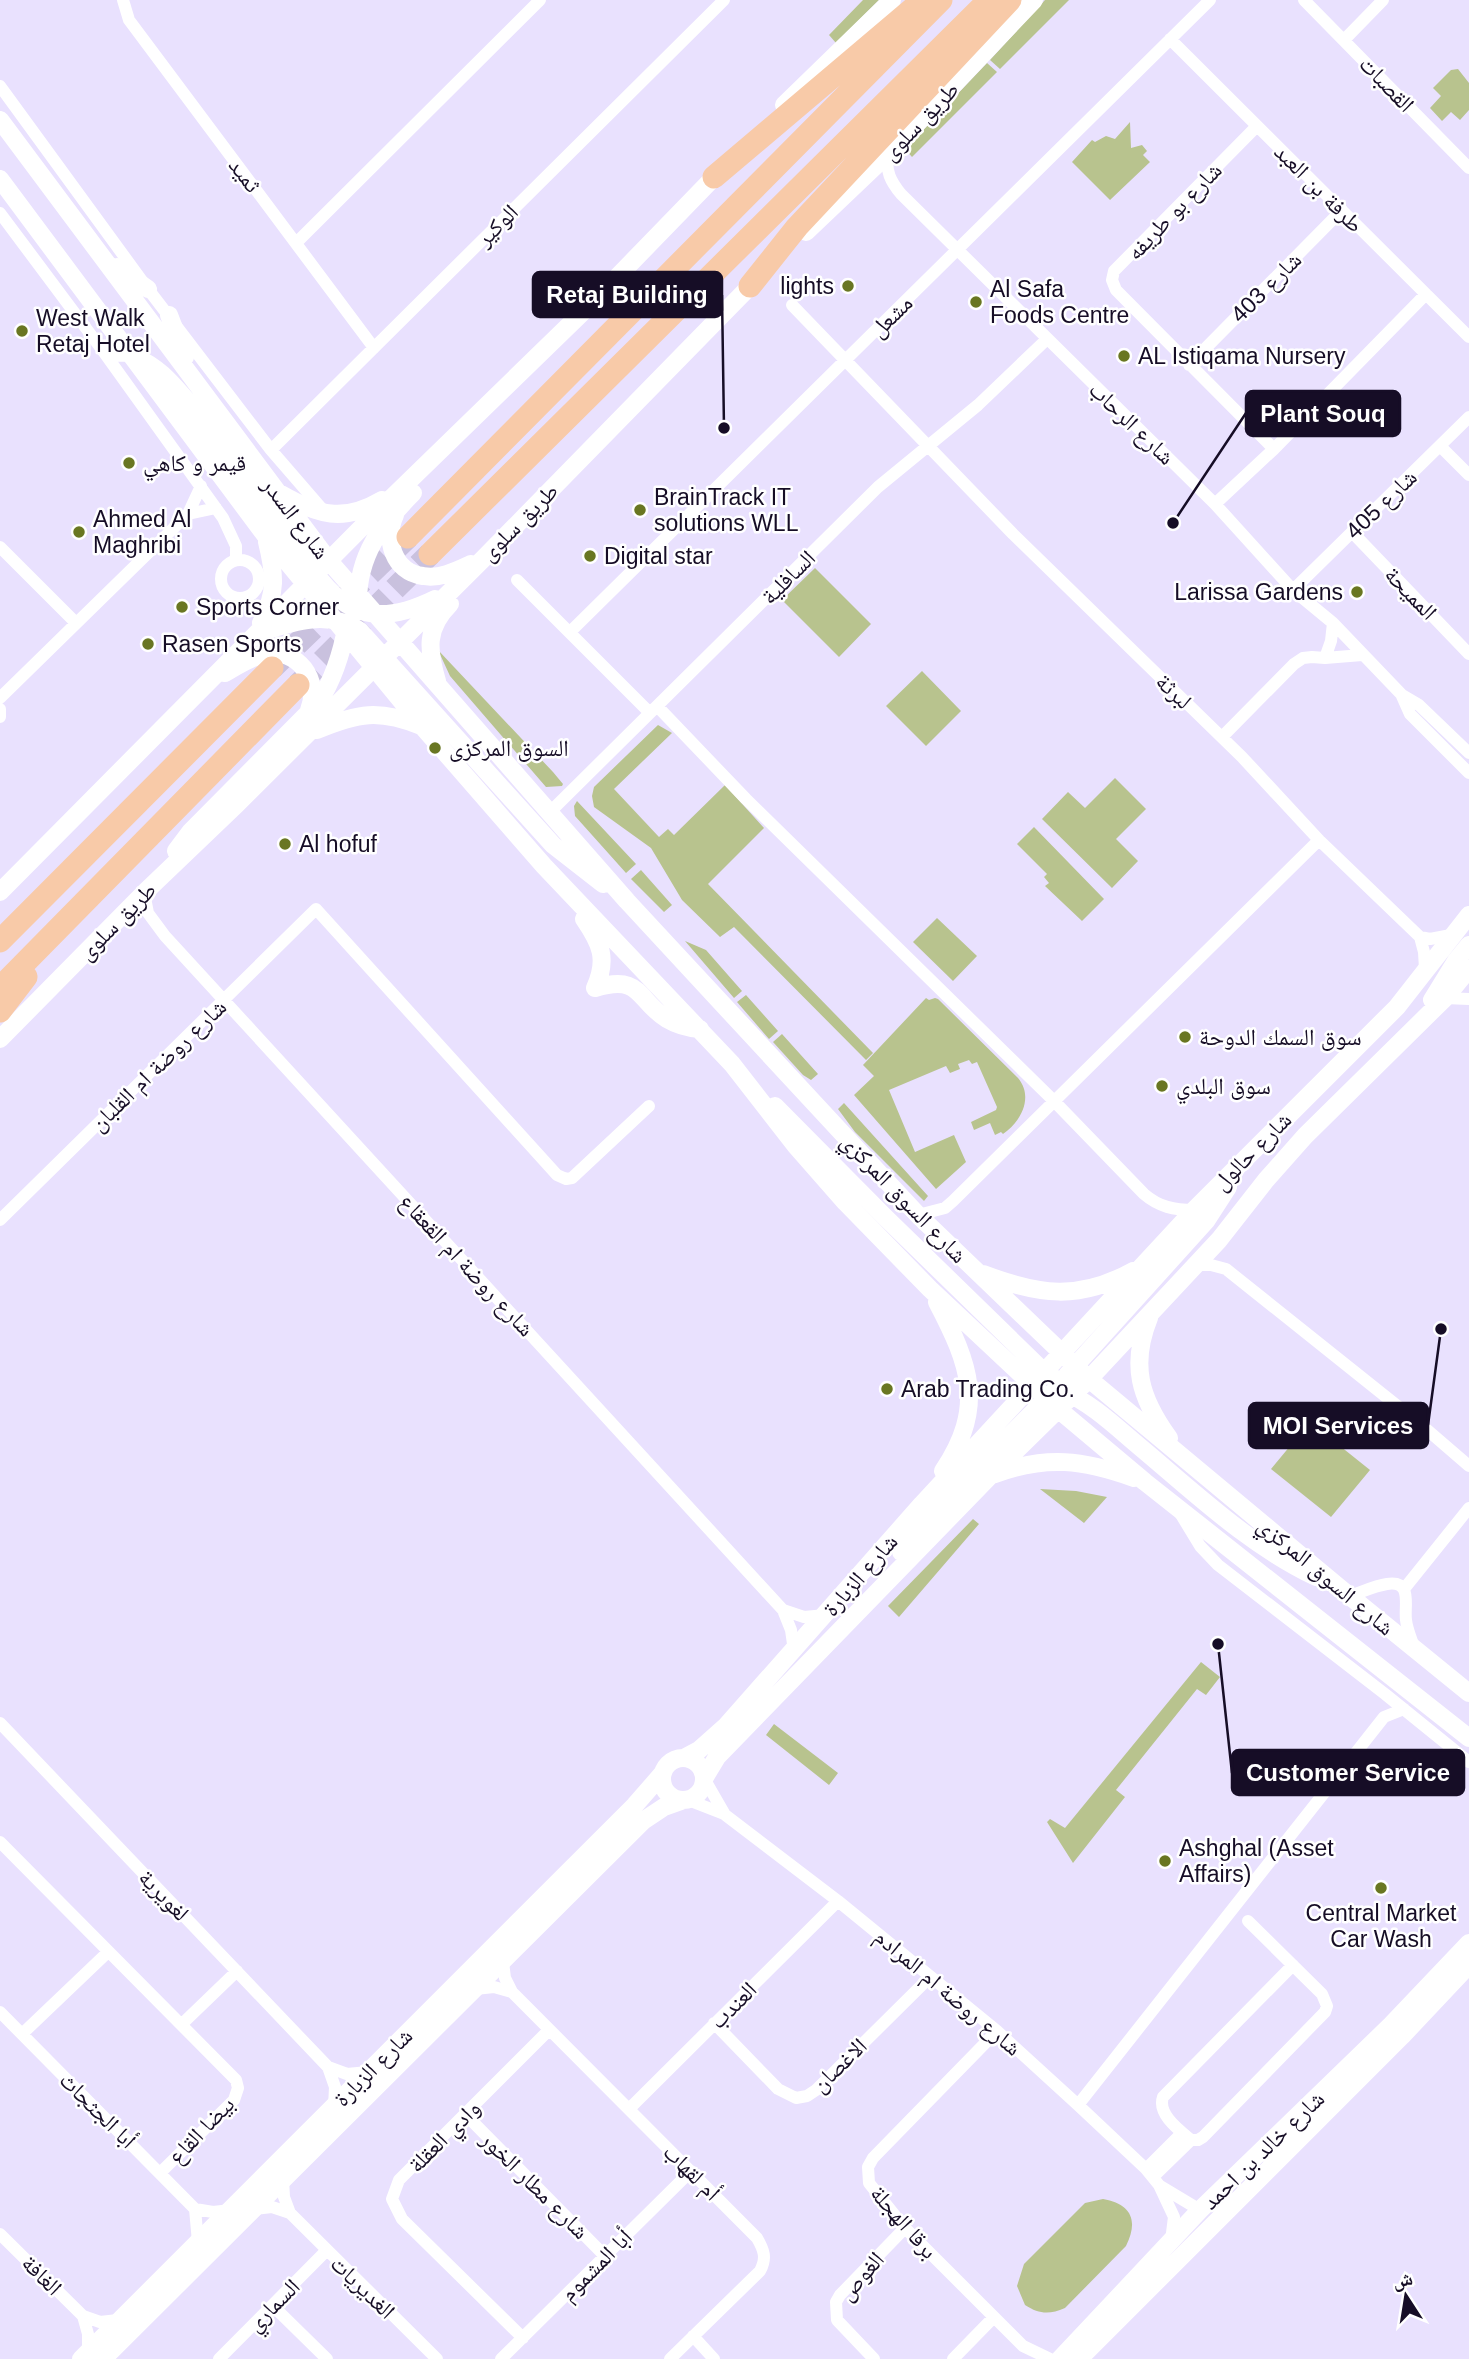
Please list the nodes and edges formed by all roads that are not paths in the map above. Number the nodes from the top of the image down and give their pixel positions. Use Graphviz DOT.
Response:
graph roads {
  1 [pos="122,0"];
  2 [pos="540,0"];
  3 [pos="892,0"];
  4 [pos="923,0"];
  5 [pos="941,0"];
  6 [pos="989,0"];
  7 [pos="1010,0"];
  8 [pos="1034,0"];
  9 [pos="1210,0"];
  10 [pos="1304,0"];
  11 [pos="1383,0"];
  12 [pos="721,1"];
  13 [pos="1171,39"];
  14 [pos="1343,40"];
  15 [pos="0,86"];
  16 [pos="0,120"];
  17 [pos="1257,126"];
  18 [pos="0,136"];
  19 [pos="888,154"];
  20 [pos="36,168"];
  21 [pos="1469,168"];
  22 [pos="714,177"];
  23 [pos="864,177"];
  24 [pos="0,179"];
  25 [pos="890,181"];
  26 [pos="1342,210"];
  27 [pos="0,213"];
  28 [pos="296,243"];
  29 [pos="957,251"];
  30 [pos="104,257"];
  31 [pos="750,286"];
  32 [pos="148,289"];
  33 [pos="1426,294"];
  34 [pos="792,305"];
  35 [pos="169,315"];
  36 [pos="1469,337"];
  37 [pos="1047,339"];
  38 [pos="374,348"];
  39 [pos="103,351"];
  40 [pos="130,356"];
  41 [pos="846,360"];
  42 [pos="1189,365"];
  43 [pos="193,380"];
  44 [pos="1469,417"];
  45 [pos="929,445"];
  46 [pos="1440,446"];
  47 [pos="1274,449"];
  48 [pos="271,450"];
  49 [pos="1469,475"];
  50 [pos="201,486"];
  51 [pos="275,491"];
  52 [pos="400,497"];
  53 [pos="1215,504"];
  54 [pos="216,508"];
  55 [pos="188,514"];
  56 [pos="327,514"];
  57 [pos="1352,532"];
  58 [pos="507,534"];
  59 [pos="265,535"];
  60 [pos="408,537"];
  61 [pos="0,547"];
  62 [pos="430,554"];
  63 [pos="485,557"];
  64 [pos="236,560"];
  65 [pos="317,573"];
  66 [pos="517,580"];
  67 [pos="1293,590"];
  68 [pos="447,592"];
  69 [pos="353,617"];
  70 [pos="75,622"];
  71 [pos="1333,623"];
  72 [pos="570,632"];
  73 [pos="255,634"];
  74 [pos="399,642"];
  75 [pos="1469,654"];
  76 [pos="1362,655"];
  77 [pos="1325,658"];
  78 [pos="379,662"];
  79 [pos="272,668"];
  80 [pos="208,682"];
  81 [pos="298,685"];
  82 [pos="439,688"];
  83 [pos="1402,695"];
  84 [pos="0,698"];
  85 [pos="0,709"];
  86 [pos="654,709"];
  87 [pos="0,717"];
  88 [pos="307,725"];
  89 [pos="422,726"];
  90 [pos="1222,737"];
  91 [pos="1469,753"];
  92 [pos="1469,774"];
  93 [pos="550,812"];
  94 [pos="1319,840"];
  95 [pos="544,866"];
  96 [pos="151,887"];
  97 [pos="0,892"];
  98 [pos="42,899"];
  99 [pos="628,901"];
  100 [pos="122,915"];
  101 [pos="1469,915"];
  102 [pos="151,919"];
  103 [pos="63,925"];
  104 [pos="0,931"];
  105 [pos="1451,935"];
  106 [pos="1420,937"];
  107 [pos="0,941"];
  108 [pos="1469,945"];
  109 [pos="1425,969"];
  110 [pos="1469,969"];
  111 [pos="0,988"];
  112 [pos="1445,998"];
  113 [pos="225,999"];
  114 [pos="1469,999"];
  115 [pos="0,1011"];
  116 [pos="1416,1027"];
  117 [pos="700,1029"];
  118 [pos="0,1039"];
  119 [pos="732,1064"];
  120 [pos="1054,1100"];
  121 [pos="649,1106"];
  122 [pos="1252,1152"];
  123 [pos="1194,1210"];
  124 [pos="918,1215"];
  125 [pos="0,1220"];
  126 [pos="1219,1240"];
  127 [pos="1146,1264"];
  128 [pos="1195,1265"];
  129 [pos="1226,1269"];
  130 [pos="976,1272"];
  131 [pos="930,1289"];
  132 [pos="1152,1311"];
  133 [pos="1068,1360"];
  134 [pos="1089,1379"];
  135 [pos="1055,1389"];
  136 [pos="1182,1456"];
  137 [pos="1469,1466"];
  138 [pos="989,1477"];
  139 [pos="1145,1482"];
  140 [pos="922,1503"];
  141 [pos="1176,1506"];
  142 [pos="1469,1508"];
  143 [pos="1404,1589"];
  144 [pos="875,1592"];
  145 [pos="1345,1593"];
  146 [pos="783,1610"];
  147 [pos="825,1615"];
  148 [pos="1415,1649"];
  149 [pos="794,1651"];
  150 [pos="1469,1693"];
  151 [pos="1385,1694"];
  152 [pos="1404,1709"];
  153 [pos="1384,1717"];
  154 [pos="0,1723"];
  155 [pos="1469,1738"];
  156 [pos="684,1758"];
  157 [pos="1469,1762"];
  158 [pos="662,1774"];
  159 [pos="705,1779"];
  160 [pos="684,1801"];
  161 [pos="724,1814"];
  162 [pos="0,1842"];
  163 [pos="838,1901"];
  164 [pos="1248,1922"];
  165 [pos="1469,1943"];
  166 [pos="107,1952"];
  167 [pos="503,1962"];
  168 [pos="1293,1965"];
  169 [pos="1469,1965"];
  170 [pos="237,1971"];
  171 [pos="930,1977"];
  172 [pos="475,1989"];
  173 [pos="512,1992"];
  174 [pos="0,2012"];
  175 [pos="714,2023"];
  176 [pos="182,2024"];
  177 [pos="550,2030"];
  178 [pos="997,2031"];
  179 [pos="22,2034"];
  180 [pos="328,2067"];
  181 [pos="368,2073"];
  182 [pos="1078,2105"];
  183 [pos="334,2107"];
  184 [pos="629,2109"];
  185 [pos="465,2115"];
  186 [pos="1187,2136"];
  187 [pos="691,2171"];
  188 [pos="160,2173"];
  189 [pos="1153,2177"];
  190 [pos="283,2179"];
  191 [pos="195,2209"];
  192 [pos="254,2209"];
  193 [pos="230,2210"];
  194 [pos="1200,2210"];
  195 [pos="290,2213"];
  196 [pos="905,2228"];
  197 [pos="0,2234"];
  198 [pos="1171,2241"];
  199 [pos="198,2242"];
  200 [pos="326,2251"];
  201 [pos="605,2256"];
  202 [pos="273,2306"];
  203 [pos="83,2316"];
  204 [pos="993,2318"];
  205 [pos="118,2320"];
  206 [pos="693,2336"];
  207 [pos="523,2338"];
  208 [pos="1023,2346"];
  209 [pos="91,2356"];
  210 [pos="219,2359"];
  211 [pos="327,2359"];
  212 [pos="437,2359"];
  213 [pos="501,2359"];
  214 [pos="670,2359"];
  215 [pos="714,2359"];
  216 [pos="874,2359"];
  217 [pos="953,2359"];
  218 [pos="1028,2359"];
  219 [pos="1050,2359"];
  220 [pos="1060,2359"];
  221 [pos="1079,2359"];
  1 -- 28 [label="street, ثميد"];
  2 -- 28 [label="street"];
  3 -- 22 [label="main road"];
  4 -- 22 [label="highway"];
  5 -- 60 [label="highway"];
  6 -- 62 [label="highway, طريق سلوى"];
  7 -- 31 [label="highway"];
  8 -- 19 [label="main road, طريق سلوى"];
  9 -- 13 [label="street, مشعل"];
  10 -- 14 [label="street, القصبات"];
  11 -- 14 [label="street"];
  12 -- 38 [label="street, الوكير"];
  13 -- 17 [label="street, طرفة بن العبد"];
  13 -- 29 [label="street, مشعل"];
  14 -- 21 [label="street, القصبات"];
  15 -- 32 [label="street, شارع السدر"];
  16 -- 20 [label="main road, شارع السدر"];
  17 -- 26 [label="street, طرفة بن العبد"];
  17 -- 42 [label="street, شارع بو طريفه"];
  18 -- 20 [label="main road"];
  19 -- 23 [label="main road, طريق سلوى"];
  19 -- 25 [label="street"];
  20 -- 30 [label="main road, شارع السدر"];
  22 -- 52 [label="main road"];
  23 -- 25 [label="street"];
  23 -- 31 [label="main road, طريق سلوى"];
  24 -- 40 [label="main road, شارع السدر"];
  25 -- 29 [label="street, شارع الرحاب"];
  26 -- 33 [label="street, طرفة بن العبد"];
  26 -- 42 [label="street, شارع 403"];
  27 -- 39 [label="street"];
  28 -- 38 [label="street, ثميد"];
  29 -- 37 [label="street, شارع الرحاب"];
  29 -- 41 [label="street, مشعل"];
  30 -- 32 [label="main road"];
  30 -- 43 [label="main road, شارع السدر"];
  31 -- 58 [label="main road, طريق سلوى"];
  32 -- 35 [label="street, شارع السدر"];
  33 -- 36 [label="street, طرفة بن العبد"];
  33 -- 47 [label="street"];
  34 -- 41 [label="street, لبرثة"];
  35 -- 43 [label="main road"];
  35 -- 48 [label="street, شارع السدر"];
  37 -- 45 [label="street"];
  37 -- 53 [label="street, شارع الرحاب"];
  38 -- 48 [label="street, الوكير"];
  39 -- 40 [label="street"];
  39 -- 50 [label="street"];
  40 -- 59 [label="main road, شارع السدر"];
  40 -- 65 [label="main road"];
  41 -- 45 [label="street, لبرثة"];
  41 -- 72 [label="street, مشعل"];
  42 -- 47 [label="street, شارع بو طريفه"];
  43 -- 51 [label="main road, شارع السدر"];
  44 -- 46 [label="street, شارع 405"];
  45 -- 86 [label="street, السافلية"];
  45 -- 90 [label="street, لبرثة"];
  46 -- 49 [label="street"];
  46 -- 57 [label="street, شارع 405"];
  47 -- 53 [label="street"];
  48 -- 56 [label="street, شارع السدر"];
  50 -- 54 [label="street"];
  50 -- 55 [label="street"];
  51 -- 56 [label="main road"];
  51 -- 65 [label="main road, شارع السدر"];
  52 -- 56 [label="main road"];
  52 -- 63 [label="main road"];
  52 -- 65 [label="main road"];
  52 -- 69 [label="main road"];
  53 -- 67 [label="street, شارع الرحاب"];
  54 -- 55 [label="street"];
  54 -- 64 [label="street"];
  55 -- 70 [label="street"];
  57 -- 67 [label="street, شارع 405"];
  57 -- 75 [label="street, المميحة"];
  58 -- 63 [label="main road, طريق سلوى"];
  58 -- 82 [label="main road"];
  59 -- 65 [label="main road, شارع السدر"];
  59 -- 73 [label="main road"];
  61 -- 70 [label="street"];
  63 -- 68 [label="main road, طريق سلوى"];
  65 -- 69 [label="main road, شارع السدر"];
  65 -- 69 [label="main road, شارع السدر"];
  65 -- 73 [label="main road"];
  66 -- 72 [label="street"];
  67 -- 71 [label="street, شارع الرحاب"];
  68 -- 69 [label="main road"];
  68 -- 74 [label="main road, طريق سلوى"];
  69 -- 73 [label="main road"];
  69 -- 74 [label="main road, شارع السدر"];
  69 -- 78 [label="main road, شارع السدر"];
  69 -- 88 [label="main road"];
  70 -- 84 [label="street"];
  71 -- 76 [label="street, شارع الرحاب"];
  71 -- 77 [label="street"];
  72 -- 86 [label="street"];
  73 -- 80 [label="main road"];
  74 -- 78 [label="main road, طريق سلوى"];
  74 -- 82 [label="main road, شارع السوق المركزي"];
  76 -- 77 [label="street"];
  76 -- 83 [label="street, شارع الرحاب"];
  77 -- 90 [label="street"];
  78 -- 88 [label="main road, طريق سلوى"];
  78 -- 89 [label="main road, شارع السوق المركزي"];
  78 -- 99 [label="main road"];
  79 -- 98 [label="highway"];
  80 -- 88 [label="main road"];
  80 -- 97 [label="main road"];
  81 -- 103 [label="highway, طريق سلوى"];
  82 -- 93 [label="main road, شارع السوق المركزي"];
  83 -- 91 [label="street, شارع الرحاب"];
  83 -- 92 [label="street, شارع الرحاب"];
  85 -- 87 [label="street"];
  86 -- 93 [label="street, السافلية"];
  86 -- 120 [label="street"];
  88 -- 89 [label="main road"];
  88 -- 96 [label="main road, طريق سلوى"];
  89 -- 95 [label="main road, شارع السوق المركزي"];
  90 -- 94 [label="street, لبرثة"];
  93 -- 99 [label="main road, شارع السوق المركزي"];
  94 -- 106 [label="street, لبرثة"];
  94 -- 120 [label="street"];
  95 -- 117 [label="main road, شارع السوق المركزي"];
  95 -- 117 [label="main road"];
  96 -- 100 [label="main road, طريق سلوى"];
  96 -- 102 [label="street, شارع روضة ام القعقاع"];
  98 -- 104 [label="highway"];
  98 -- 107 [label="highway"];
  99 -- 124 [label="main road, شارع السوق المركزي"];
  100 -- 102 [label="street"];
  100 -- 118 [label="main road, طريق سلوى"];
  101 -- 105 [label="main road, شارع حالول"];
  102 -- 113 [label="street, شارع روضة ام القعقاع"];
  103 -- 111 [label="highway, طريق سلوى"];
  103 -- 115 [label="highway"];
  105 -- 106 [label="street"];
  105 -- 109 [label="main road, شارع حالول"];
  106 -- 109 [label="street"];
  108 -- 116 [label="main road"];
  109 -- 122 [label="main road, شارع حالول"];
  110 -- 112 [label="main road, شارع حالول"];
  112 -- 114 [label="street"];
  112 -- 116 [label="main road, شارع حالول"];
  113 -- 121 [label="street, شارع روضة ام القلبان"];
  113 -- 125 [label="street, شارع روضة ام القلبان"];
  113 -- 146 [label="street, شارع روضة ام القعقاع"];
  116 -- 126 [label="main road, شارع حالول"];
  117 -- 119 [label="main road, شارع السوق المركزي"];
  119 -- 131 [label="main road, شارع السوق المركزي"];
  119 -- 135 [label="main road"];
  120 -- 123 [label="street"];
  120 -- 124 [label="street"];
  122 -- 123 [label="main road, شارع حالول"];
  122 -- 133 [label="main road"];
  123 -- 127 [label="main road, شارع حالول"];
  124 -- 130 [label="main road, شارع السوق المركزي"];
  126 -- 128 [label="main road, شارع حالول"];
  126 -- 129 [label="street"];
  127 -- 130 [label="main road"];
  127 -- 133 [label="main road, شارع حالول"];
  128 -- 129 [label="street"];
  128 -- 132 [label="main road, شارع حالول"];
  129 -- 137 [label="street"];
  130 -- 133 [label="main road, شارع السوق المركزي"];
  131 -- 135 [label="main road, شارع السوق المركزي"];
  131 -- 140 [label="main road"];
  132 -- 134 [label="main road, شارع حالول"];
  132 -- 136 [label="main road"];
  133 -- 134 [label="main road, شارع السوق المركزي"];
  133 -- 135 [label="main road, شارع حالول"];
  134 -- 135 [label="main road"];
  134 -- 136 [label="main road, شارع السوق المركزي"];
  135 -- 138 [label="main road, شارع الزبارة"];
  135 -- 139 [label="main road, شارع السوق المركزي"];
  135 -- 140 [label="main road, شارع الزبارة"];
  135 -- 144 [label="main road"];
  135 -- 145 [label="main road"];
  136 -- 145 [label="main road, شارع السوق المركزي"];
  138 -- 139 [label="main road"];
  138 -- 144 [label="main road, شارع الزبارة"];
  139 -- 141 [label="main road, شارع السوق المركزي"];
  140 -- 147 [label="main road, شارع الزبارة"];
  141 -- 151 [label="street, شارع السوق المركزي"];
  141 -- 155 [label="main road, شارع السوق المركزي"];
  142 -- 143 [label="street"];
  143 -- 145 [label="street"];
  143 -- 148 [label="street"];
  144 -- 159 [label="main road, شارع الزبارة"];
  145 -- 148 [label="main road, شارع السوق المركزي"];
  146 -- 147 [label="street"];
  146 -- 149 [label="street, شارع روضة ام القعقاع"];
  147 -- 149 [label="main road, شارع الزبارة"];
  148 -- 150 [label="main road, شارع السوق المركزي"];
  149 -- 156 [label="main road, شارع الزبارة"];
  151 -- 152 [label="street, شارع السوق المركزي"];
  151 -- 153 [label="street"];
  152 -- 153 [label="street"];
  152 -- 157 [label="street, شارع السوق المركزي"];
  153 -- 182 [label="street"];
  154 -- 170 [label="street, لغويرية"];
  156 -- 158 [label="main road"];
  156 -- 159 [label="main road"];
  158 -- 160 [label="main road"];
  158 -- 181 [label="main road, شارع الزبارة"];
  159 -- 160 [label="main road"];
  159 -- 161 [label="street, شارع روضة ام المرادم"];
  160 -- 161 [label="street, شارع روضة ام المرادم"];
  160 -- 167 [label="main road, شارع الزبارة"];
  161 -- 163 [label="street, شارع روضة ام المرادم"];
  162 -- 166 [label="street, بيضا القاع"];
  163 -- 171 [label="street, شارع روضة ام المرادم"];
  163 -- 175 [label="street, العندب"];
  164 -- 168 [label="street"];
  165 -- 194 [label="main road, شارع خالد بن احمد"];
  166 -- 176 [label="street, بيضا القاع"];
  166 -- 179 [label="street"];
  167 -- 172 [label="main road, شارع الزبارة"];
  167 -- 173 [label="street, أم لقهاب"];
  168 -- 186 [label="street"];
  168 -- 186 [label="street"];
  169 -- 221 [label="main road, شارع خالد بن احمد"];
  170 -- 176 [label="street"];
  170 -- 180 [label="street, لغويرية"];
  171 -- 175 [label="street, الاغصان"];
  171 -- 178 [label="street, شارع روضة ام المرادم"];
  172 -- 173 [label="street"];
  172 -- 190 [label="main road, شارع الزبارة"];
  173 -- 177 [label="street, أم لقهاب"];
  174 -- 179 [label="street, أبا الجثجاث"];
  175 -- 184 [label="street, العندب"];
  176 -- 188 [label="street, بيضا القاع"];
  177 -- 184 [label="street, أم لقهاب"];
  177 -- 185 [label="street, وادي العقلة"];
  178 -- 182 [label="street, شارع روضة ام المرادم"];
  178 -- 196 [label="street, برقا الهجلة"];
  179 -- 188 [label="street, أبا الجثجاث"];
  180 -- 181 [label="street"];
  180 -- 183 [label="street"];
  181 -- 183 [label="main road, شارع الزبارة"];
  182 -- 189 [label="street, شارع روضة ام المرادم"];
  183 -- 193 [label="main road, شارع الزبارة"];
  184 -- 187 [label="street, أم لقهاب"];
  185 -- 201 [label="street, شارع مطار الخور"];
  185 -- 207 [label="street, وادي العقلة"];
  186 -- 189 [label="street"];
  187 -- 201 [label="street, أبا المشموم"];
  187 -- 206 [label="street, أم لقهاب"];
  188 -- 191 [label="street, أبا الجثجاث"];
  189 -- 194 [label="street, شارع روضة ام المرادم"];
  189 -- 198 [label="street, شارع روضة ام المرادم"];
  190 -- 192 [label="main road, شارع الزبارة"];
  190 -- 195 [label="street"];
  191 -- 193 [label="street"];
  191 -- 199 [label="street"];
  192 -- 195 [label="street"];
  192 -- 209 [label="main road, شارع الزبارة"];
  193 -- 199 [label="main road, شارع الزبارة"];
  194 -- 198 [label="main road, شارع خالد بن احمد"];
  195 -- 200 [label="street, الغديريات"];
  196 -- 204 [label="street, برقا الهجلة"];
  196 -- 216 [label="street, الغوص"];
  197 -- 203 [label="street, الغافة"];
  198 -- 220 [label="main road, شارع خالد بن احمد"];
  199 -- 205 [label="main road, شارع الزبارة"];
  200 -- 202 [label="street, السماري"];
  200 -- 212 [label="street, الغديريات"];
  201 -- 207 [label="street, أبا المشموم"];
  202 -- 210 [label="street, السماري"];
  202 -- 211 [label="street"];
  203 -- 205 [label="street"];
  203 -- 209 [label="street"];
  204 -- 208 [label="street, برقا الهجلة"];
  204 -- 217 [label="street"];
  205 -- 209 [label="main road, شارع الزبارة"];
  206 -- 214 [label="street, أم لقهاب"];
  206 -- 215 [label="street"];
  207 -- 213 [label="street, أبا المشموم"];
  208 -- 218 [label="street, برقا الهجلة"];
  208 -- 219 [label="street, برقا الهجلة"];
}
